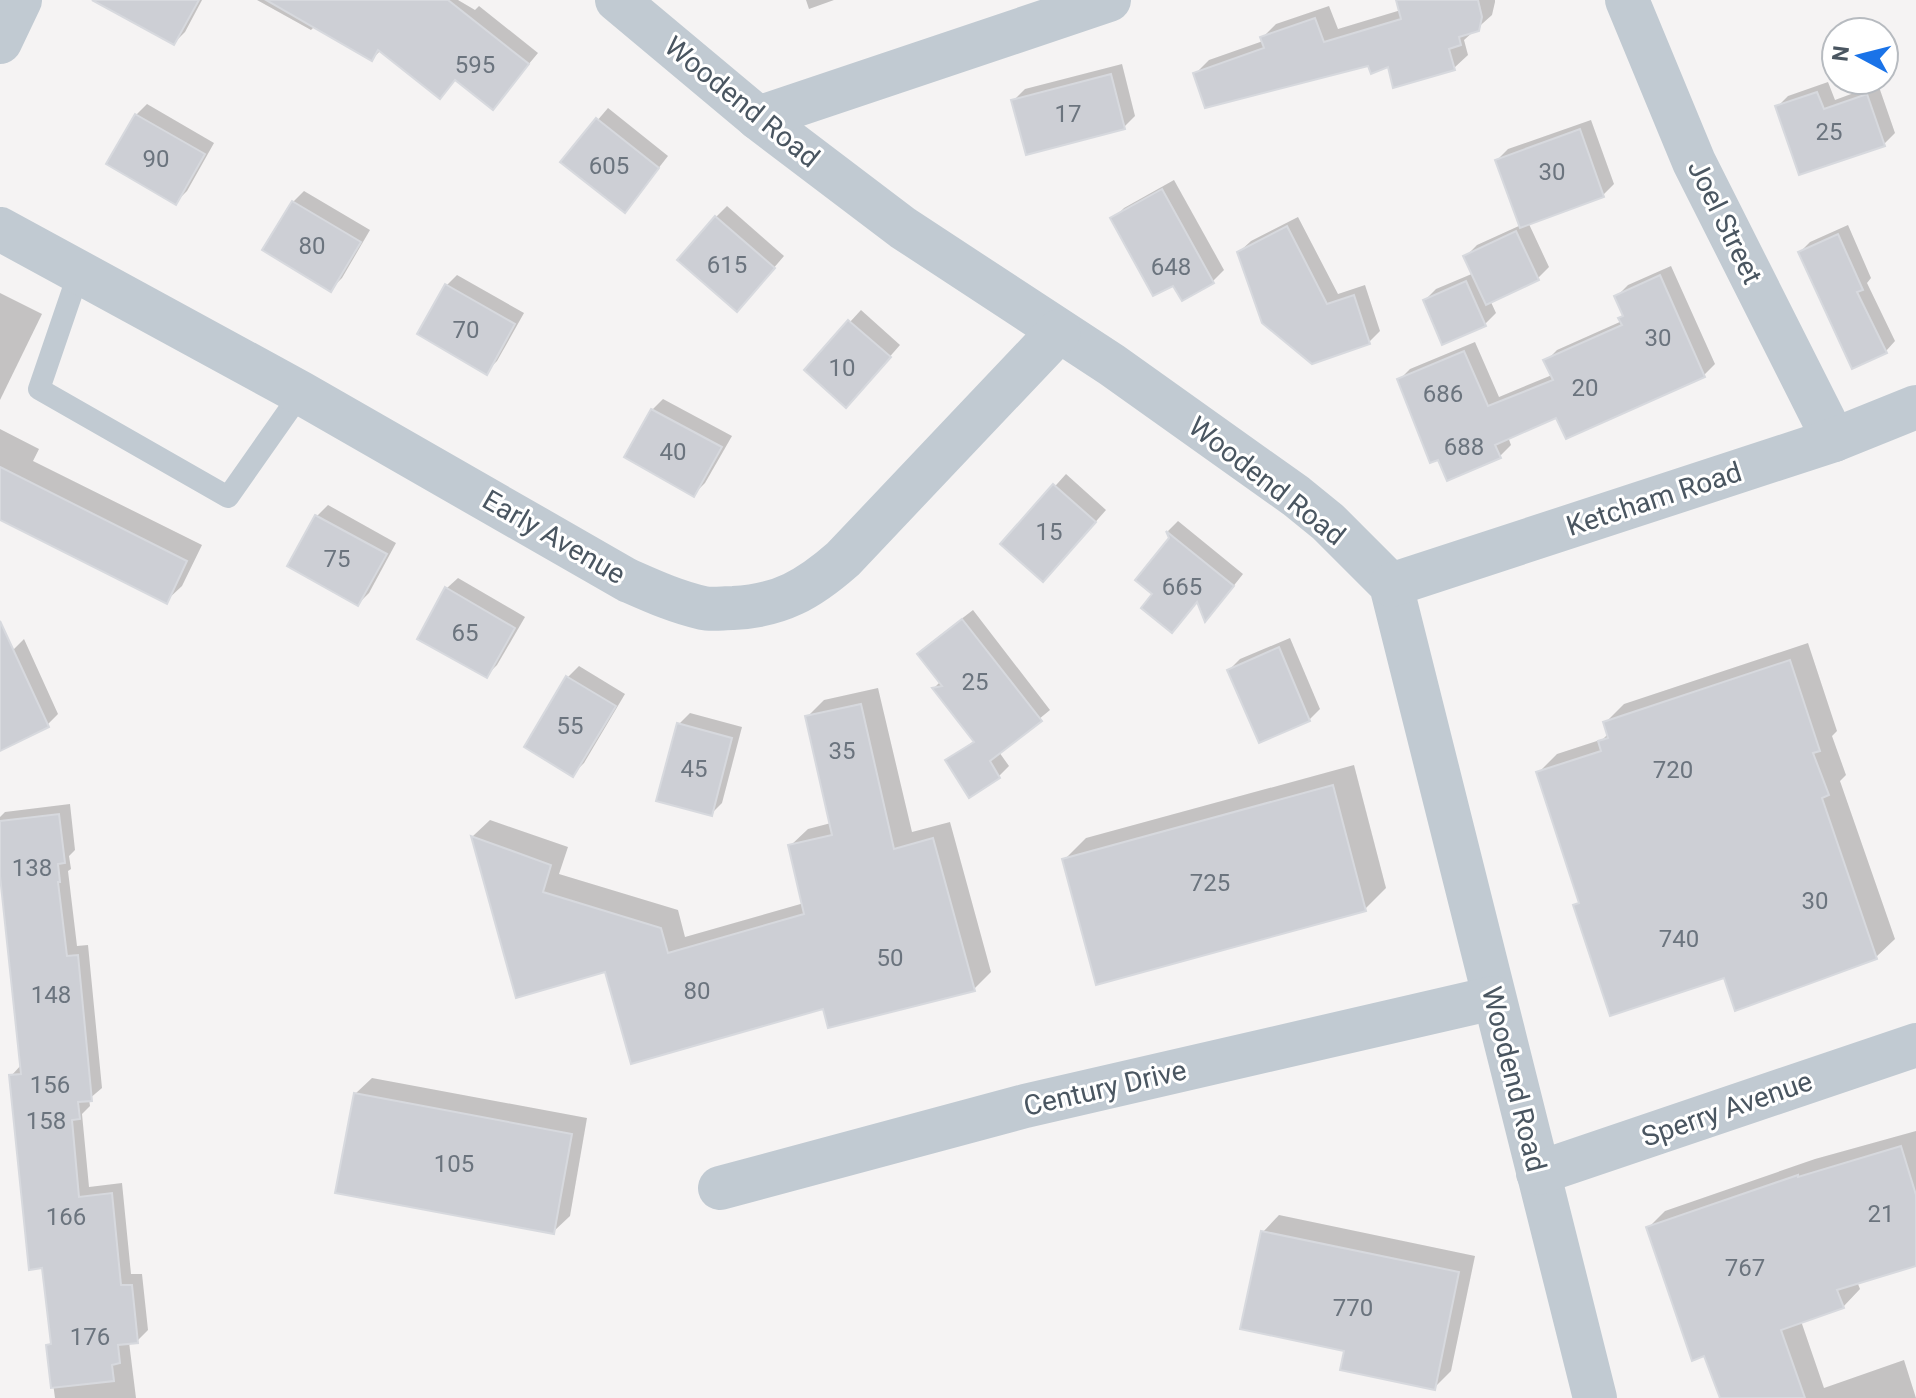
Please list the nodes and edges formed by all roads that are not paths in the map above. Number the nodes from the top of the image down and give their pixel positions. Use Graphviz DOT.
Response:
graph roads {
  1 [pos="20,0"];
  2 [pos="617,0"];
  3 [pos="1109,0"];
  4 [pos="1627,0"];
  5 [pos="0,42"];
  6 [pos="758,118"];
  7 [pos="0,229"];
  8 [pos="79,272"];
  9 [pos="1059,331"];
  10 [pos="301,393"];
  11 [pos="1916,407"];
  12 [pos="1834,440"];
  13 [pos="1391,585"];
  14 [pos="1493,998"];
  15 [pos="1916,1045"];
  16 [pos="1538,1173"];
  17 [pos="720,1188"];
  18 [pos="1595,1398"];
  1 -- 5 [label="street"];
  2 -- 6 [label="street, Woodend Road"];
  3 -- 6 [label="street"];
  4 -- 12 [label="street, Joel Street"];
  6 -- 9 [label="street, Woodend Road"];
  7 -- 8 [label="street, Early Avenue"];
  8 -- 10 [label="street, Early Avenue"];
  8 -- 10 [label="lane"];
  9 -- 10 [label="street, Early Avenue"];
  9 -- 13 [label="street, Woodend Road"];
  11 -- 12 [label="street, Ketcham Road"];
  12 -- 13 [label="street, Ketcham Road"];
  13 -- 14 [label="street, Woodend Road"];
  14 -- 16 [label="street, Woodend Road"];
  14 -- 17 [label="street, Century Drive"];
  15 -- 16 [label="street, Sperry Avenue"];
  16 -- 18 [label="street, Woodend Road"];
}
